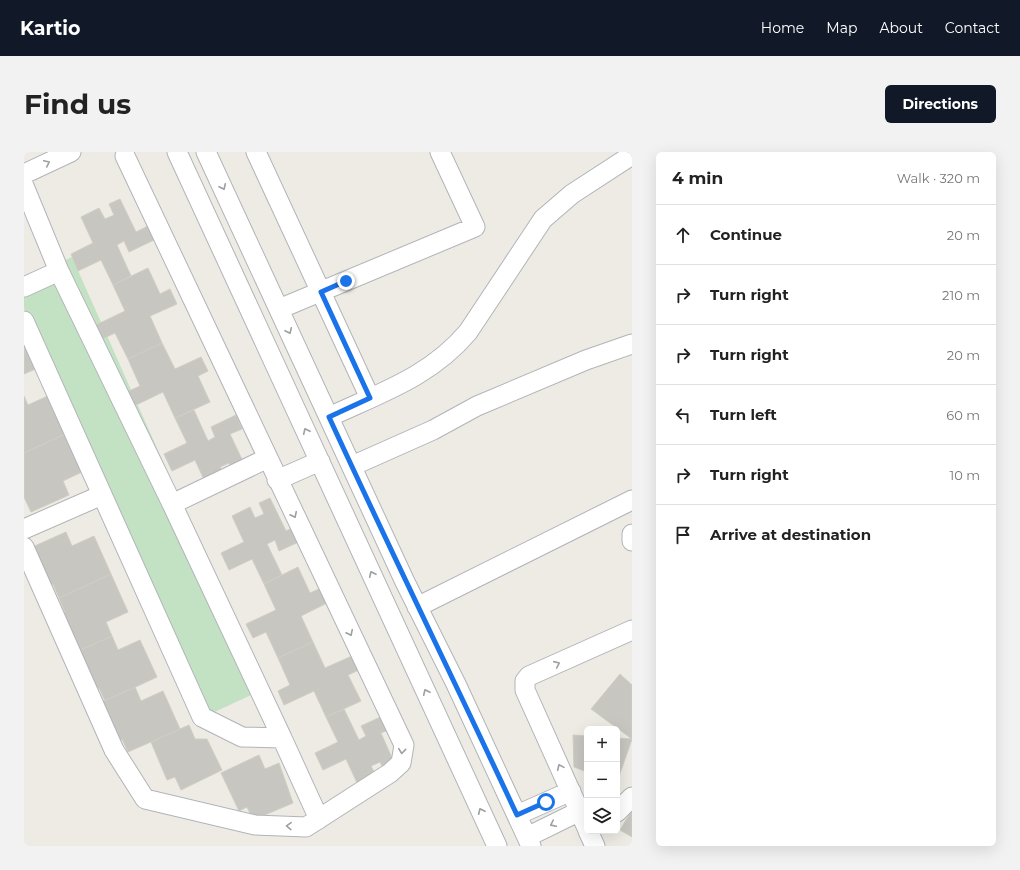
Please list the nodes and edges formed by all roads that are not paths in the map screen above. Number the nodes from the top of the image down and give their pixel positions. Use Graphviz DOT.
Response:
graph roads {
  1 [pos="71,152"];
  2 [pos="177,152"];
  3 [pos="206,152"];
  4 [pos="256,152"];
  5 [pos="440,152"];
  6 [pos="127,153"];
  7 [pos="632,155"];
  8 [pos="24,174"];
  9 [pos="24,186"];
  10 [pos="59,271"];
  11 [pos="24,287"];
  12 [pos="321,292"];
  13 [pos="279,309"];
  14 [pos="24,321"];
  15 [pos="632,344"];
  16 [pos="370,398"];
  17 [pos="329,417"];
  18 [pos="268,458"];
  19 [pos="320,461"];
  20 [pos="352,466"];
  21 [pos="277,480"];
  22 [pos="102,495"];
  23 [pos="632,500"];
  24 [pos="172,504"];
  25 [pos="24,529"];
  26 [pos="632,534"];
  27 [pos="632,541"];
  28 [pos="24,547"];
  29 [pos="418,608"];
  30 [pos="632,630"];
  31 [pos="443,661"];
  32 [pos="418,673"];
  33 [pos="282,738"];
  34 [pos="571,791"];
  35 [pos="632,797"];
  36 [pos="620,809"];
  37 [pos="517,815"];
  38 [pos="584,818"];
  39 [pos="319,819"];
  40 [pos="584,832"];
  41 [pos="529,841"];
  42 [pos="497,846"];
  8 -- 1 [label="street, one-way"];
  19 -- 2 [label="street, one-way"];
  3 -- 13 [label="street, one-way"];
  4 -- 12 [label="street"];
  5 -- 12 [label="street"];
  6 -- 18 [label="street"];
  7 -- 16 [label="street"];
  9 -- 10 [label="street"];
  10 -- 11 [label="street"];
  10 -- 24 [label="street"];
  12 -- 13 [label="street"];
  12 -- 16 [label="street"];
  13 -- 17 [label="street, one-way"];
  14 -- 22 [label="street"];
  15 -- 20 [label="street"];
  16 -- 17 [label="street"];
  17 -- 20 [label="street"];
  18 -- 21 [label="street"];
  18 -- 24 [label="street"];
  19 -- 21 [label="street"];
  32 -- 19 [label="street, one-way"];
  20 -- 29 [label="street"];
  21 -- 39 [label="street, one-way"];
  22 -- 25 [label="street"];
  22 -- 33 [label="street"];
  23 -- 29 [label="street"];
  24 -- 33 [label="street"];
  26 -- 27 [label="street"];
  39 -- 28 [label="street, one-way"];
  29 -- 31 [label="street"];
  34 -- 30 [label="street, one-way"];
  31 -- 32 [label="street"];
  31 -- 37 [label="street"];
  42 -- 32 [label="street, one-way"];
  33 -- 39 [label="street"];
  34 -- 37 [label="street"];
  34 -- 38 [label="street"];
  35 -- 36 [label="street"];
  37 -- 41 [label="street"];
  40 -- 41 [label="street, one-way"];
}
